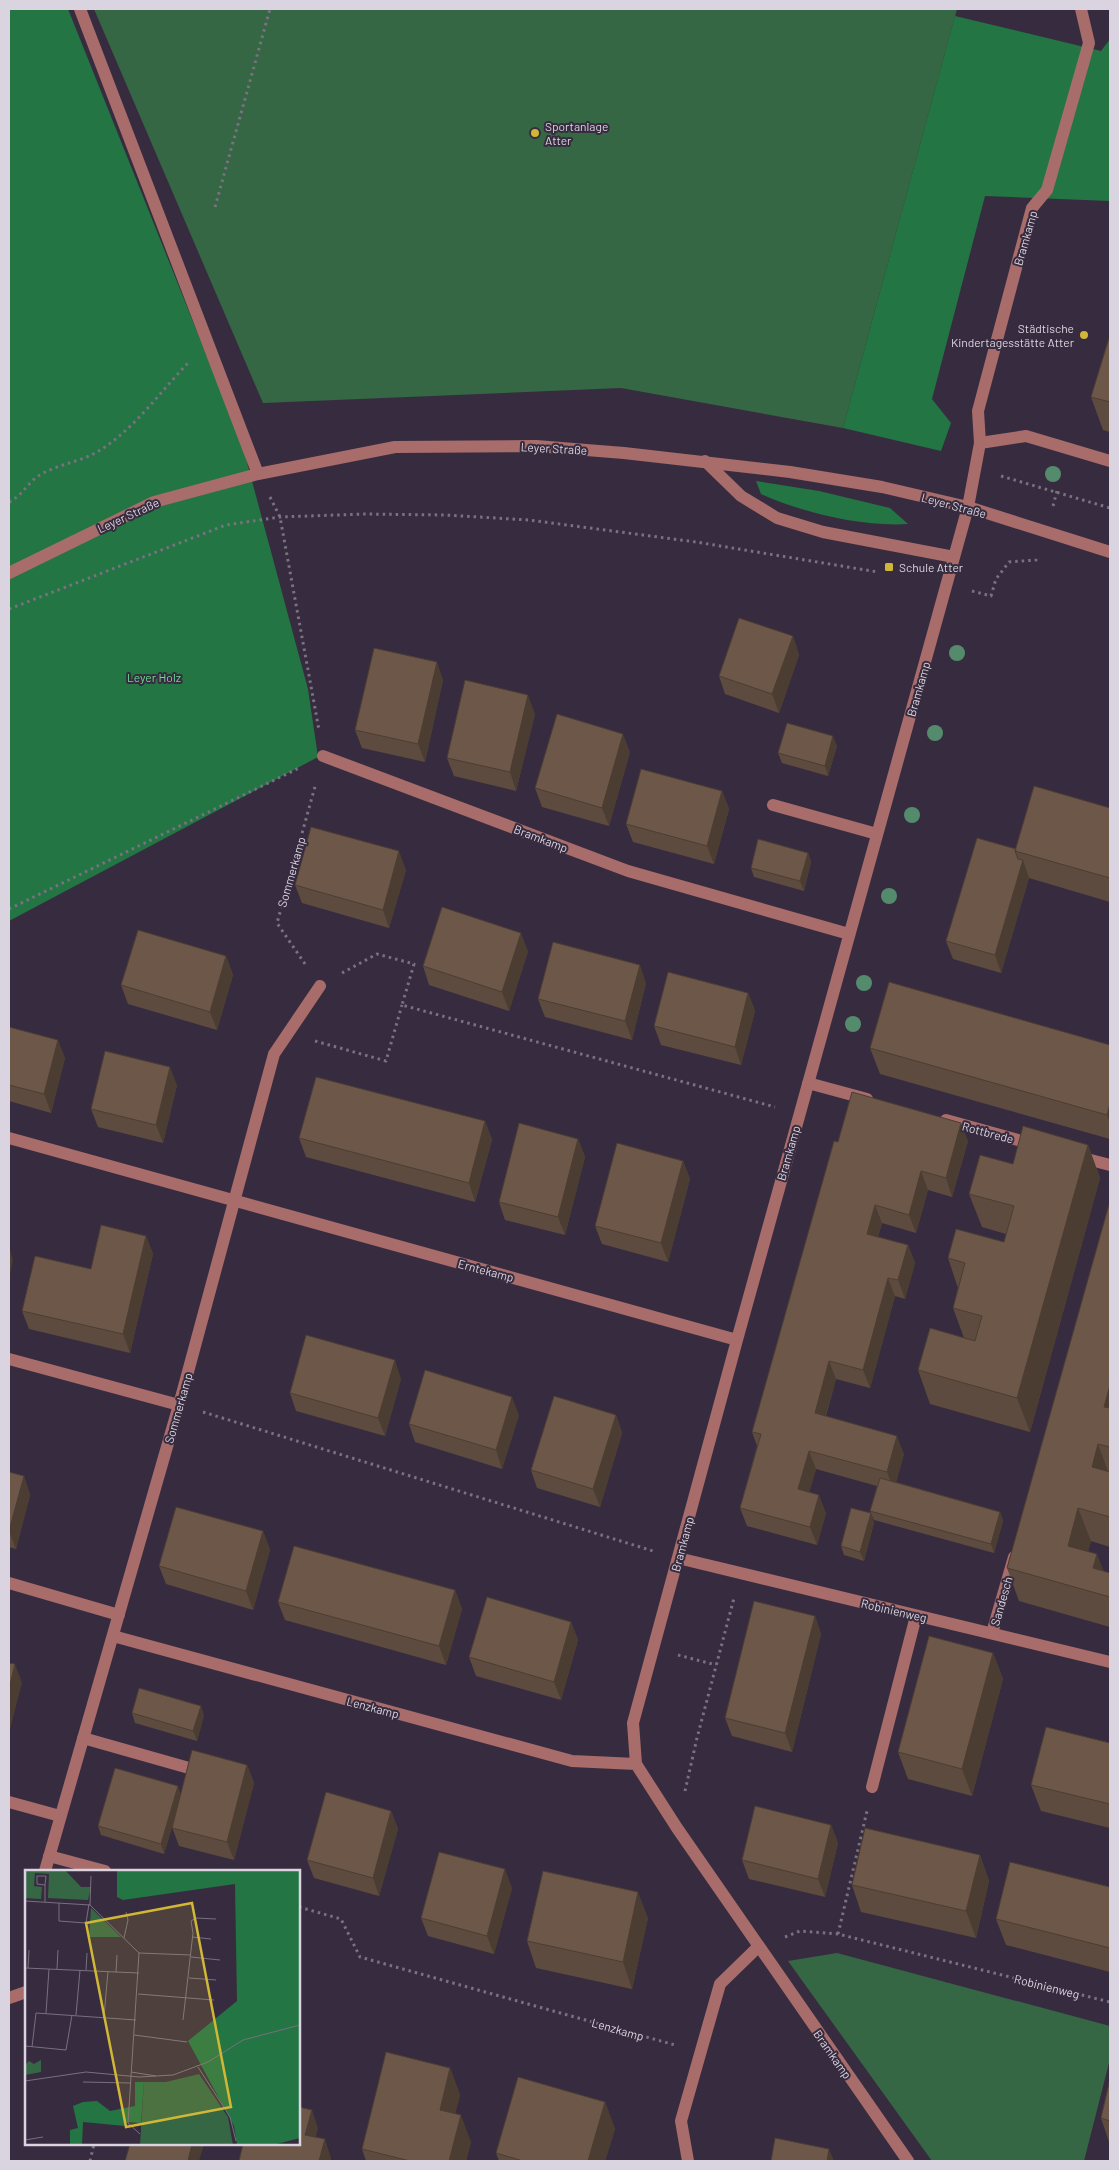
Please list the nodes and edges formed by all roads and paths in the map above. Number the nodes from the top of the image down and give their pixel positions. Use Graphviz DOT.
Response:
graph roads {
  1 [pos="80,9"];
  2 [pos="270,9"];
  3 [pos="1081,9"];
  4 [pos="215,207"];
  5 [pos="208,343"];
  6 [pos="980,443"];
  7 [pos="705,461"];
  8 [pos="1110,461"];
  9 [pos="976,469"];
  10 [pos="258,474"];
  11 [pos="1058,492"];
  12 [pos="9,502"];
  13 [pos="968,507"];
  14 [pos="1110,508"];
  15 [pos="280,517"];
  16 [pos="1045,531"];
  17 [pos="1110,552"];
  18 [pos="954,557"];
  19 [pos="879,572"];
  20 [pos="9,574"];
  21 [pos="947,584"];
  22 [pos="9,609"];
  23 [pos="324,756"];
  24 [pos="773,805"];
  25 [pos="877,834"];
  26 [pos="9,909"];
  27 [pos="849,934"];
  28 [pos="320,986"];
  29 [pos="402,1005"];
  30 [pos="288,1034"];
  31 [pos="808,1083"];
  32 [pos="878,1102"];
  33 [pos="800,1114"];
  34 [pos="934,1117"];
  35 [pos="9,1138"];
  36 [pos="1045,1148"];
  37 [pos="1064,1153"];
  38 [pos="1110,1166"];
  39 [pos="234,1201"];
  40 [pos="737,1340"];
  41 [pos="9,1359"];
  42 [pos="179,1405"];
  43 [pos="1016,1548"];
  44 [pos="678,1558"];
  45 [pos="741,1574"];
  46 [pos="9,1583"];
  47 [pos="119,1615"];
  48 [pos="916,1616"];
  49 [pos="992,1633"];
  50 [pos="113,1636"];
  51 [pos="653,1649"];
  52 [pos="1110,1662"];
  53 [pos="716,1665"];
  54 [pos="83,1738"];
  55 [pos="636,1764"];
  56 [pos="189,1768"];
  57 [pos="872,1787"];
  58 [pos="9,1802"];
  59 [pos="60,1816"];
  60 [pos="677,1828"];
  61 [pos="49,1856"];
  62 [pos="45,1870"];
  63 [pos="101,1870"];
  64 [pos="300,1907"];
  65 [pos="838,1934"];
  66 [pos="759,1946"];
  67 [pos="25,1992"];
  68 [pos="9,1998"];
  69 [pos="1110,2002"];
  70 [pos="699,2052"];
  71 [pos="94,2145"];
  72 [pos="90,2161"];
  73 [pos="688,2161"];
  74 [pos="908,2161"];
  1 -- 5 [label="street"];
  2 -- 4 [label="path"];
  3 -- 6 [label="street, Bramkamp"];
  5 -- 10 [label="street"];
  5 -- 12 [label="path"];
  6 -- 8 [label="street"];
  6 -- 9 [label="street, Bramkamp"];
  7 -- 10 [label="street, Leyer Straße"];
  7 -- 13 [label="street, Leyer Straße"];
  7 -- 18 [label="street"];
  9 -- 11 [label="path"];
  9 -- 13 [label="street, Bramkamp"];
  10 -- 20 [label="street, Leyer Straße"];
  11 -- 14 [label="path"];
  11 -- 16 [label="path"];
  13 -- 16 [label="street, Leyer Straße"];
  13 -- 18 [label="street, Bramkamp"];
  15 -- 19 [label="path"];
  15 -- 22 [label="path"];
  15 -- 23 [label="path, Sommerkamp"];
  16 -- 17 [label="street, Leyer Straße"];
  16 -- 21 [label="path"];
  18 -- 21 [label="street, Bramkamp"];
  21 -- 25 [label="street, Bramkamp"];
  23 -- 26 [label="path"];
  23 -- 27 [label="street, Bramkamp"];
  23 -- 28 [label="path, Sommerkamp"];
  24 -- 25 [label="street"];
  25 -- 27 [label="street, Bramkamp"];
  27 -- 31 [label="street, Bramkamp"];
  28 -- 29 [label="path"];
  28 -- 30 [label="street, Sommerkamp"];
  29 -- 30 [label="path"];
  29 -- 33 [label="path, Bramkamp"];
  30 -- 39 [label="street, Sommerkamp"];
  31 -- 32 [label="street"];
  31 -- 33 [label="street, Bramkamp"];
  33 -- 40 [label="street, Bramkamp"];
  34 -- 36 [label="street, Rottbrede"];
  35 -- 39 [label="street"];
  37 -- 38 [label="street"];
  39 -- 40 [label="street, Erntekamp"];
  39 -- 42 [label="street, Sommerkamp"];
  40 -- 44 [label="street, Bramkamp"];
  41 -- 42 [label="street"];
  42 -- 44 [label="path"];
  42 -- 47 [label="street, Sommerkamp"];
  43 -- 49 [label="street, Sandesch"];
  44 -- 45 [label="street, Robinienweg"];
  44 -- 51 [label="street, Bramkamp"];
  45 -- 48 [label="street, Robinienweg"];
  45 -- 53 [label="path"];
  46 -- 47 [label="street"];
  47 -- 50 [label="street, Sommerkamp"];
  48 -- 49 [label="street, Robinienweg"];
  48 -- 57 [label="street"];
  49 -- 52 [label="street, Robinienweg"];
  50 -- 54 [label="street, Sommerkamp"];
  50 -- 55 [label="street, Lenzkamp"];
  51 -- 53 [label="path"];
  51 -- 55 [label="street, Bramkamp"];
  53 -- 60 [label="path"];
  54 -- 56 [label="street"];
  54 -- 59 [label="street, Sommerkamp"];
  55 -- 60 [label="street, Bramkamp"];
  57 -- 65 [label="path"];
  58 -- 59 [label="street"];
  59 -- 61 [label="street, Sommerkamp"];
  60 -- 66 [label="street, Bramkamp"];
  61 -- 62 [label="street, Sommerkamp"];
  61 -- 63 [label="street"];
  64 -- 70 [label="path, Lenzkamp"];
  65 -- 66 [label="path, Robinienweg"];
  65 -- 69 [label="path, Robinienweg"];
  66 -- 70 [label="street"];
  66 -- 74 [label="street, Bramkamp"];
  67 -- 68 [label="street"];
  70 -- 73 [label="street"];
  71 -- 72 [label="path"];
}
